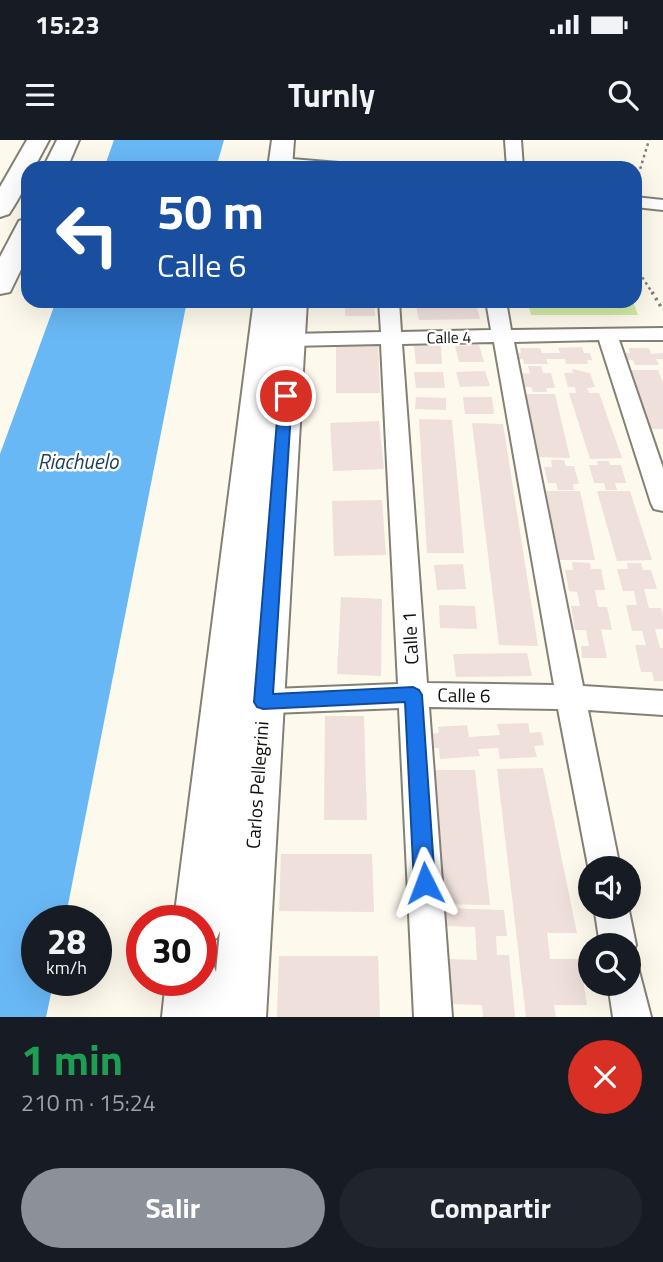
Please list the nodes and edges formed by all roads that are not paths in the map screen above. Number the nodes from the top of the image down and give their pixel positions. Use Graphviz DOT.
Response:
graph roads {
  1 [pos="38,140"];
  2 [pos="68,140"];
  3 [pos="513,140"];
  4 [pos="26,161"];
  5 [pos="58,161"];
  6 [pos="514,161"];
  7 [pos="21,171"];
  8 [pos="642,203"];
  9 [pos="663,206"];
  10 [pos="0,209"];
  11 [pos="21,234"];
  12 [pos="21,240"];
  13 [pos="0,262"];
  14 [pos="0,286"];
  15 [pos="267,308"];
  16 [pos="389,308"];
  17 [pos="497,308"];
  18 [pos="292,321"];
  19 [pos="607,334"];
  20 [pos="663,334"];
  21 [pos="503,335"];
  22 [pos="391,338"];
  23 [pos="663,503"];
  24 [pos="413,695"];
  25 [pos="569,696"];
  26 [pos="222,701"];
  27 [pos="263,702"];
  28 [pos="663,703"];
  29 [pos="601,856"];
  30 [pos="201,905"];
  31 [pos="191,996"];
  32 [pos="628,996"];
  33 [pos="189,1017"];
  34 [pos="239,1017"];
  35 [pos="433,1017"];
  36 [pos="632,1017"];
  1 -- 4 [label="main road"];
  2 -- 5 [label="main road"];
  3 -- 6 [label="street"];
  7 -- 10 [label="main road"];
  8 -- 9 [label="street"];
  11 -- 13 [label="main road"];
  12 -- 14 [label="main road"];
  15 -- 26 [label="main road"];
  16 -- 22 [label="street, Calle 1"];
  17 -- 21 [label="street"];
  18 -- 22 [label="street, Calle 4"];
  18 -- 27 [label="main road, Carlos Pellegrini"];
  19 -- 20 [label="street, Calle 4"];
  19 -- 21 [label="street, Calle 4"];
  19 -- 23 [label="street"];
  21 -- 22 [label="street, Calle 4"];
  21 -- 25 [label="street"];
  22 -- 24 [label="street, Calle 1"];
  24 -- 25 [label="street, Calle 6"];
  24 -- 27 [label="street, Calle 6"];
  24 -- 35 [label="street, Calle 1"];
  25 -- 28 [label="street, Calle 6"];
  25 -- 29 [label="street"];
  26 -- 27 [label="street, Calle 6"];
  26 -- 30 [label="main road"];
  27 -- 34 [label="main road, Carlos Pellegrini"];
  31 -- 33 [label="main road"];
  32 -- 36 [label="street"];
}
